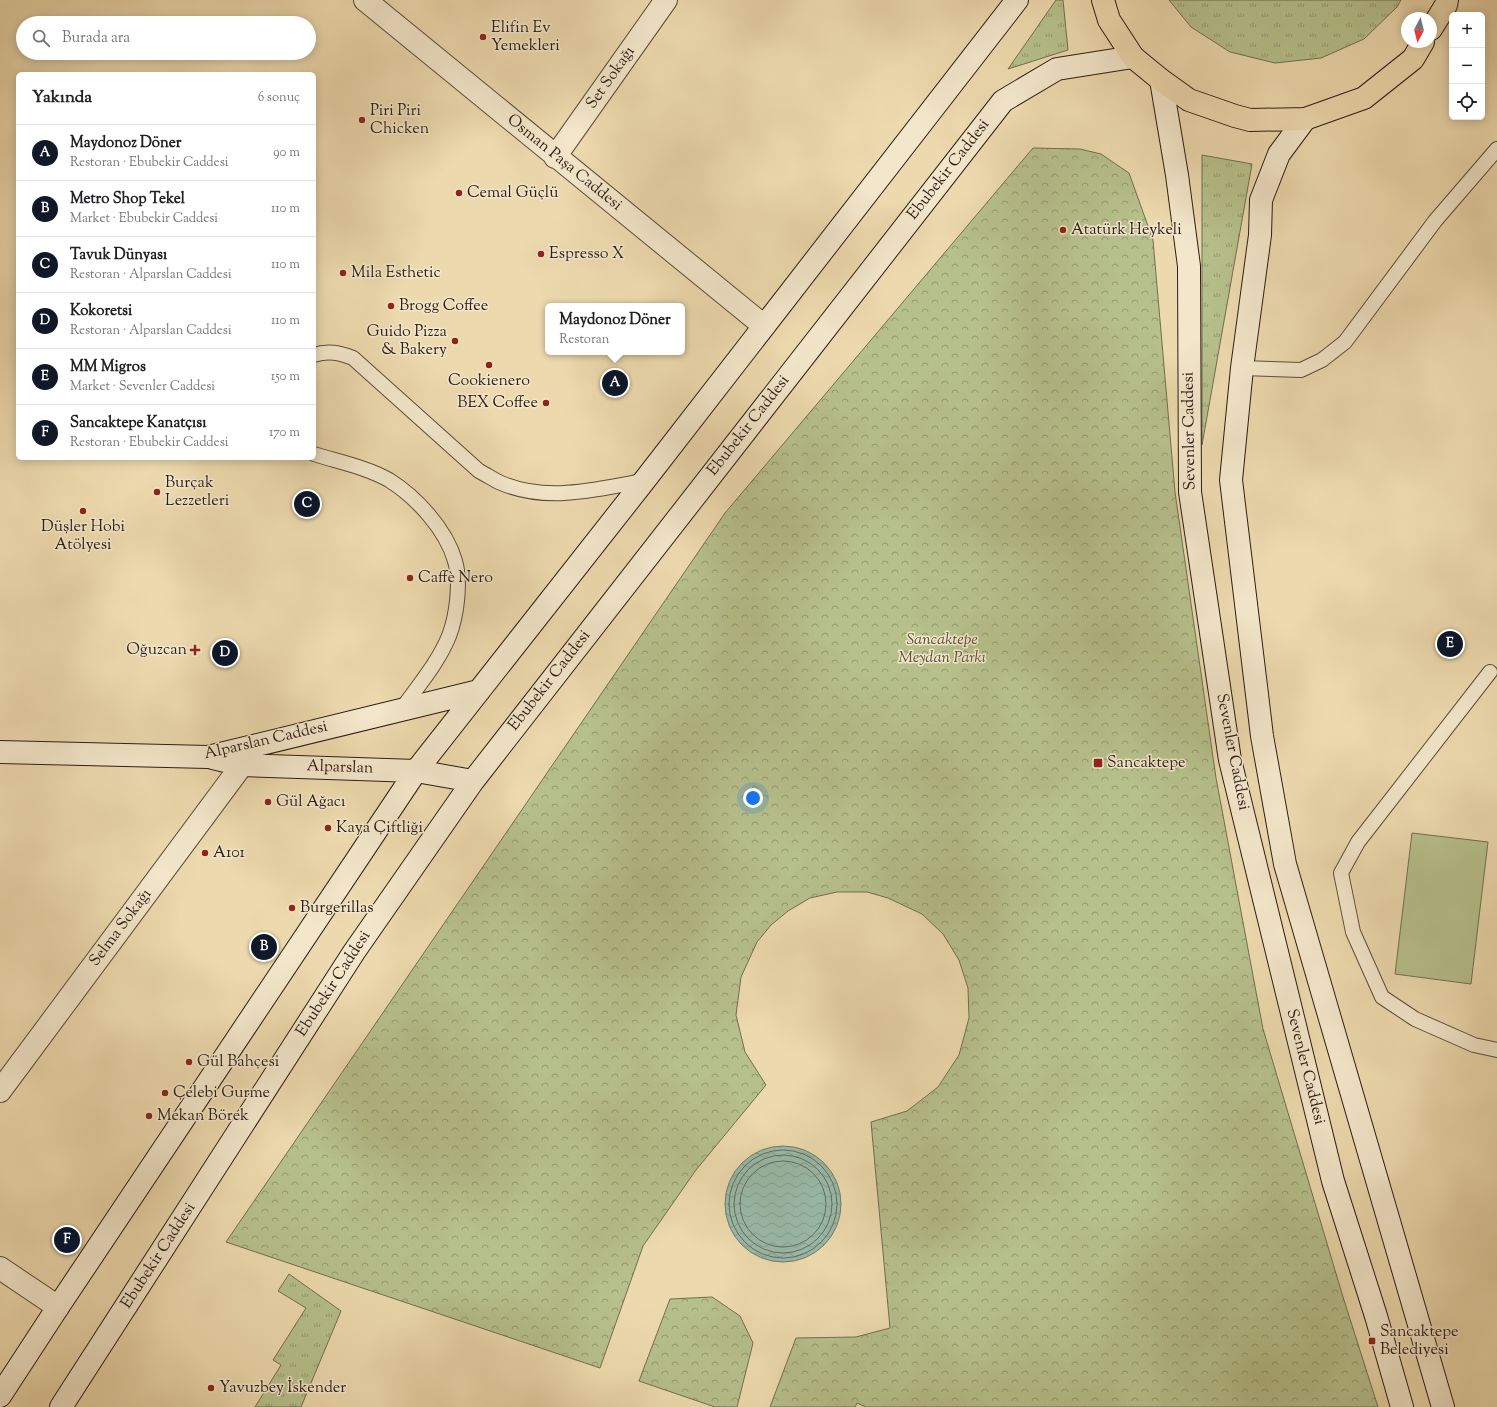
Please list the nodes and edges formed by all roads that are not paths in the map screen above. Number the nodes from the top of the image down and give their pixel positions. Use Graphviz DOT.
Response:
graph roads {
  1 [pos="666,0"];
  2 [pos="1017,0"];
  3 [pos="1103,0"];
  4 [pos="1447,2"];
  5 [pos="374,3"];
  6 [pos="1437,20"];
  7 [pos="1419,48"];
  8 [pos="1133,57"];
  9 [pos="1161,80"];
  10 [pos="1305,120"];
  11 [pos="1497,149"];
  12 [pos="555,157"];
  13 [pos="764,326"];
  14 [pos="316,355"];
  15 [pos="1242,368"];
  16 [pos="316,455"];
  17 [pos="644,481"];
  18 [pos="1490,672"];
  19 [pos="479,691"];
  20 [pos="401,710"];
  21 [pos="0,752"];
  22 [pos="208,757"];
  23 [pos="242,765"];
  24 [pos="416,770"];
  25 [pos="473,781"];
  26 [pos="1497,1050"];
  27 [pos="0,1091"];
  28 [pos="0,1268"];
  29 [pos="58,1307"];
  30 [pos="0,1396"];
  31 [pos="62,1407"];
  32 [pos="1402,1407"];
  33 [pos="1443,1407"];
  1 -- 12 [label="main road, Set Sokağı"];
  2 -- 13 [label="main road"];
  3 -- 8 [label="main road"];
  4 -- 6 [label="main road"];
  5 -- 12 [label="main road, Osman Paşa Caddesi"];
  7 -- 10 [label="main road"];
  8 -- 9 [label="main road"];
  8 -- 25 [label="main road, Ebubekir Caddesi"];
  9 -- 10 [label="main road"];
  9 -- 32 [label="main road, Sevenler Caddesi"];
  10 -- 15 [label="main road, Sevenler Caddesi"];
  11 -- 15 [label="lane"];
  12 -- 13 [label="main road, Osman Paşa Caddesi"];
  13 -- 17 [label="main road"];
  14 -- 17 [label="lane"];
  15 -- 33 [label="main road, Sevenler Caddesi"];
  16 -- 20 [label="lane"];
  17 -- 19 [label="main road"];
  18 -- 26 [label="lane"];
  19 -- 20 [label="main road, Alparslan Caddesi"];
  19 -- 24 [label="main road"];
  20 -- 22 [label="main road, Alparslan Caddesi"];
  21 -- 22 [label="main road, Alparslan Caddesi"];
  22 -- 23 [label="main road, Alparslan"];
  23 -- 24 [label="main road, Alparslan"];
  23 -- 27 [label="main road, Selma Sokağı"];
  24 -- 25 [label="main road, Alparslan"];
  24 -- 29 [label="main road"];
  25 -- 31 [label="main road, Ebubekir Caddesi"];
  28 -- 29 [label="main road"];
  29 -- 30 [label="main road"];
}
